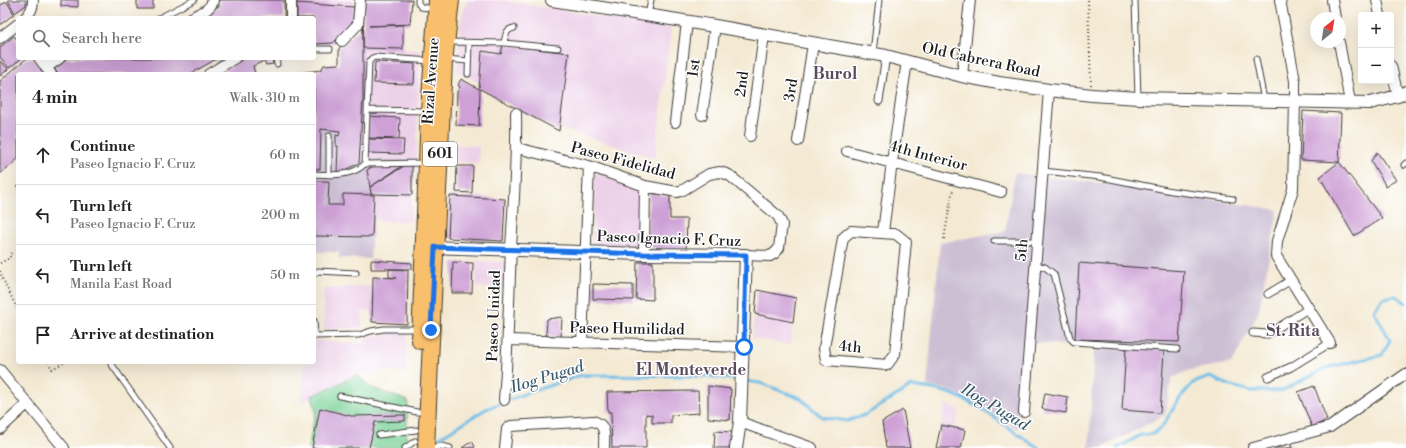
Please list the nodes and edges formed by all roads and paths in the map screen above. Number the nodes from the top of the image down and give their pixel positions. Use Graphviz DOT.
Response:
graph roads {
  1 [pos="33,0"];
  2 [pos="194,0"];
  3 [pos="291,0"];
  4 [pos="360,0"];
  5 [pos="418,0"];
  6 [pos="552,0"];
  7 [pos="651,0"];
  8 [pos="879,0"];
  9 [pos="970,0"];
  10 [pos="1088,0"];
  11 [pos="1135,0"];
  12 [pos="1280,0"];
  13 [pos="1332,0"];
  14 [pos="1377,0"];
  15 [pos="211,1"];
  16 [pos="444,3"];
  17 [pos="1334,12"];
  18 [pos="1379,12"];
  19 [pos="27,16"];
  20 [pos="163,16"];
  21 [pos="195,16"];
  22 [pos="291,16"];
  23 [pos="648,16"];
  24 [pos="687,22"];
  25 [pos="715,26"];
  26 [pos="16,27"];
  27 [pos="514,28"];
  28 [pos="764,35"];
  29 [pos="0,38"];
  30 [pos="342,41"];
  31 [pos="446,42"];
  32 [pos="469,43"];
  33 [pos="504,43"];
  34 [pos="813,44"];
  35 [pos="558,48"];
  36 [pos="1340,48"];
  37 [pos="316,49"];
  38 [pos="330,49"];
  39 [pos="873,54"];
  40 [pos="886,56"];
  41 [pos="1256,59"];
  42 [pos="40,60"];
  43 [pos="58,60"];
  44 [pos="232,60"];
  45 [pos="276,60"];
  46 [pos="440,60"];
  47 [pos="468,61"];
  48 [pos="907,61"];
  49 [pos="277,64"];
  50 [pos="48,71"];
  51 [pos="212,72"];
  52 [pos="468,74"];
  53 [pos="1394,74"];
  54 [pos="962,76"];
  55 [pos="1049,90"];
  56 [pos="1402,94"];
  57 [pos="1092,95"];
  58 [pos="1138,98"];
  59 [pos="1264,100"];
  60 [pos="1295,100"];
  61 [pos="879,101"];
  62 [pos="1350,102"];
  63 [pos="368,110"];
  64 [pos="429,111"];
  65 [pos="516,113"];
  66 [pos="702,115"];
  67 [pos="675,122"];
  68 [pos="329,136"];
  69 [pos="750,136"];
  70 [pos="798,141"];
  71 [pos="517,148"];
  72 [pos="847,150"];
  73 [pos="892,162"];
  74 [pos="426,163"];
  75 [pos="365,164"];
  76 [pos="590,166"];
  77 [pos="1043,171"];
  78 [pos="316,174"];
  79 [pos="329,175"];
  80 [pos="955,179"];
  81 [pos="645,186"];
  82 [pos="1001,192"];
  83 [pos="1233,199"];
  84 [pos="883,232"];
  85 [pos="944,239"];
  86 [pos="994,241"];
  87 [pos="1037,241"];
  88 [pos="429,247"];
  89 [pos="511,249"];
  90 [pos="585,251"];
  91 [pos="14,252"];
  92 [pos="644,254"];
  93 [pos="746,255"];
  94 [pos="0,263"];
  95 [pos="1035,265"];
  96 [pos="0,271"];
  97 [pos="316,272"];
  98 [pos="356,273"];
  99 [pos="1290,280"];
  100 [pos="1268,294"];
  101 [pos="16,306"];
  102 [pos="1309,308"];
  103 [pos="426,330"];
  104 [pos="1253,333"];
  105 [pos="316,336"];
  106 [pos="508,340"];
  107 [pos="582,343"];
  108 [pos="1330,343"];
  109 [pos="744,347"];
  110 [pos="1178,349"];
  111 [pos="49,364"];
  112 [pos="61,364"];
  113 [pos="111,364"];
  114 [pos="0,370"];
  115 [pos="1406,374"];
  116 [pos="1268,377"];
  117 [pos="340,396"];
  118 [pos="504,400"];
  119 [pos="27,404"];
  120 [pos="422,412"];
  121 [pos="1024,412"];
  122 [pos="740,422"];
  123 [pos="0,429"];
  124 [pos="379,435"];
  125 [pos="419,443"];
  126 [pos="54,444"];
  127 [pos="64,448"];
  128 [pos="170,448"];
  129 [pos="450,448"];
  130 [pos="505,448"];
  131 [pos="604,448"];
  132 [pos="736,448"];
  133 [pos="812,448"];
  134 [pos="1253,448"];
  1 -- 19 [label="street"];
  2 -- 20 [label="lane"];
  3 -- 22 [label="street"];
  4 -- 30 [label="street"];
  5 -- 16 [label="lane"];
  6 -- 23 [label="street, Old Cabrera Road"];
  7 -- 23 [label="lane"];
  8 -- 39 [label="lane"];
  9 -- 54 [label="street"];
  10 -- 57 [label="path"];
  11 -- 58 [label="lane"];
  12 -- 60 [label="street"];
  13 -- 17 [label="street"];
  14 -- 18 [label="street"];
  15 -- 21 [label="street"];
  16 -- 31 [label="main road, Rizal Avenue"];
  16 -- 46 [label="main road, Rizal Avenue / 601"];
  23 -- 24 [label="street, Old Cabrera Road"];
  24 -- 25 [label="street, Old Cabrera Road"];
  24 -- 67 [label="street"];
  25 -- 28 [label="street, Old Cabrera Road"];
  25 -- 66 [label="street, 1st"];
  26 -- 29 [label="street"];
  27 -- 33 [label="lane"];
  28 -- 34 [label="street, Old Cabrera Road"];
  28 -- 69 [label="street, 2nd"];
  31 -- 32 [label="lane"];
  31 -- 46 [label="main road, Rizal Avenue"];
  32 -- 33 [label="lane"];
  32 -- 47 [label="lane"];
  33 -- 35 [label="lane"];
  34 -- 39 [label="street, Old Cabrera Road"];
  34 -- 70 [label="street, 3rd"];
  36 -- 62 [label="street"];
  37 -- 38 [label="lane"];
  39 -- 40 [label="street, Old Cabrera Road"];
  40 -- 48 [label="street, Old Cabrera Road"];
  40 -- 61 [label="street"];
  41 -- 59 [label="lane"];
  42 -- 50 [label="street"];
  43 -- 50 [label="street"];
  44 -- 51 [label="street"];
  45 -- 49 [label="lane"];
  46 -- 47 [label="lane"];
  46 -- 63 [label="lane"];
  46 -- 64 [label="main road, Rizal Avenue / 601"];
  46 -- 88 [label="main road, 601"];
  47 -- 52 [label="lane"];
  48 -- 54 [label="street, Old Cabrera Road"];
  48 -- 73 [label="street"];
  53 -- 56 [label="street"];
  54 -- 55 [label="street, Old Cabrera Road"];
  55 -- 57 [label="street, Old Cabrera Road"];
  55 -- 77 [label="street, 5th"];
  56 -- 62 [label="street, Old Cabrera Road"];
  57 -- 58 [label="street, Old Cabrera Road"];
  58 -- 59 [label="street, Old Cabrera Road"];
  59 -- 60 [label="street, Old Cabrera Road"];
  60 -- 62 [label="street, Old Cabrera Road"];
  60 -- 99 [label="street"];
  63 -- 64 [label="lane"];
  63 -- 75 [label="lane"];
  64 -- 74 [label="main road, Rizal Avenue / 601"];
  65 -- 71 [label="street, Paseo Unidad"];
  68 -- 79 [label="lane"];
  71 -- 76 [label="street, Paseo Fidelidad"];
  71 -- 89 [label="street, Paseo Unidad"];
  72 -- 73 [label="street, 4th Interior"];
  73 -- 80 [label="street, 4th Interior"];
  73 -- 84 [label="street"];
  74 -- 75 [label="lane"];
  74 -- 88 [label="main road, 601"];
  75 -- 79 [label="lane"];
  76 -- 81 [label="street, Paseo Fidelidad"];
  76 -- 90 [label="street"];
  77 -- 83 [label="lane"];
  77 -- 87 [label="street, 5th"];
  78 -- 79 [label="lane"];
  80 -- 82 [label="street, 4th Interior"];
  80 -- 85 [label="path"];
  81 -- 92 [label="street"];
  81 -- 93 [label="street, Paseo Fidelidad"];
  84 -- 84 [label="street, 4th"];
  86 -- 87 [label="lane"];
  87 -- 95 [label="street, 5th"];
  88 -- 89 [label="street, Paseo Ignacio F. Cruz"];
  88 -- 103 [label="main road, 601"];
  89 -- 90 [label="street, Paseo Ignacio F. Cruz"];
  89 -- 106 [label="street, Paseo Unidad"];
  90 -- 92 [label="street, Paseo Ignacio F. Cruz"];
  90 -- 107 [label="street"];
  91 -- 94 [label="path"];
  92 -- 93 [label="street, Paseo Ignacio F. Cruz"];
  93 -- 109 [label="street, Paseo Ignacio F. Cruz"];
  95 -- 110 [label="lane"];
  95 -- 121 [label="street, 5th"];
  96 -- 101 [label="path"];
  97 -- 98 [label="lane"];
  99 -- 100 [label="street"];
  99 -- 102 [label="street"];
  102 -- 104 [label="street"];
  102 -- 108 [label="street"];
  103 -- 105 [label="lane"];
  103 -- 120 [label="main road, 601"];
  106 -- 107 [label="street, Paseo Humilidad"];
  106 -- 118 [label="street, Paseo Unidad"];
  107 -- 109 [label="street, Paseo Humilidad"];
  108 -- 116 [label="street"];
  109 -- 122 [label="street, Paseo Ignacio F. Cruz"];
  111 -- 112 [label="path"];
  113 -- 128 [label="lane"];
  114 -- 119 [label="street"];
  115 -- 134 [label="street"];
  117 -- 120 [label="lane"];
  119 -- 123 [label="street"];
  119 -- 126 [label="street"];
  120 -- 125 [label="main road, 601"];
  122 -- 132 [label="street, Paseo Ignacio F. Cruz"];
  122 -- 133 [label="street"];
  124 -- 125 [label="lane"];
  125 -- 129 [label="lane"];
  126 -- 127 [label="street"];
  130 -- 131 [label="street"];
}
